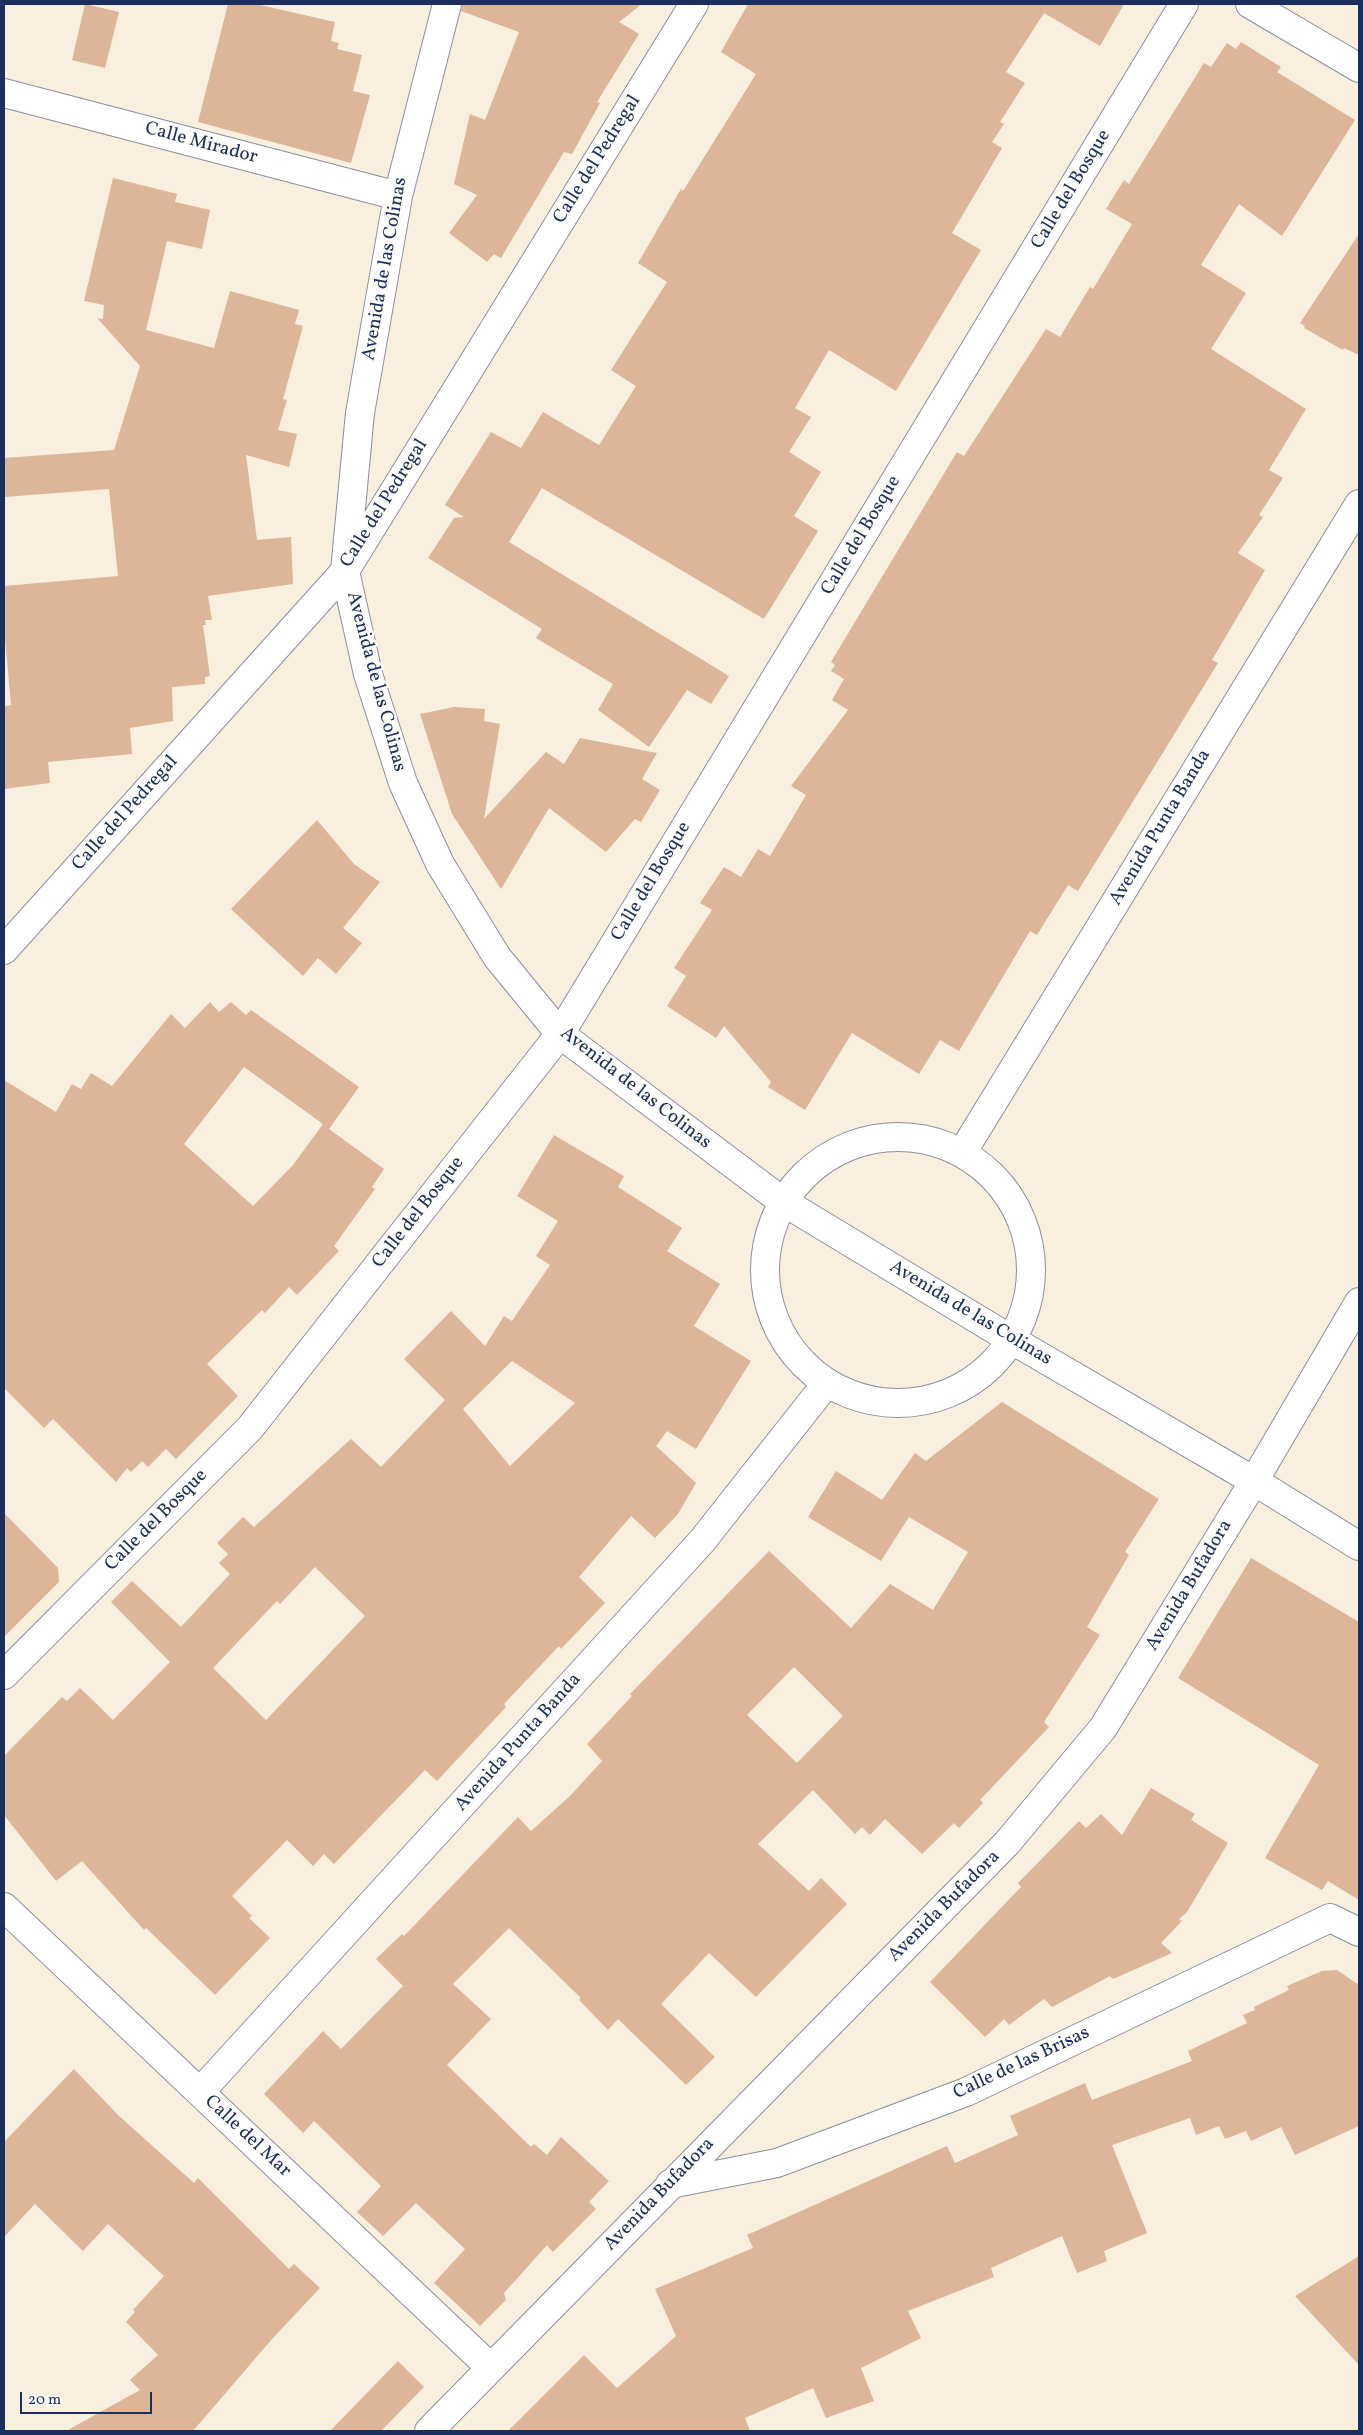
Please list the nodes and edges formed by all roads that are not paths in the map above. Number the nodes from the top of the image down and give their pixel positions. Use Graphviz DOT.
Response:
graph roads {
  1 [pos="447,4"];
  2 [pos="694,4"];
  3 [pos="1184,4"];
  4 [pos="1250,4"];
  5 [pos="1359,68"];
  6 [pos="4,93"];
  7 [pos="398,196"];
  8 [pos="1359,504"];
  9 [pos="345,570"];
  10 [pos="4,950"];
  11 [pos="560,1034"];
  12 [pos="962,1152"];
  13 [pos="782,1201"];
  14 [pos="1359,1302"];
  15 [pos="1012,1340"];
  16 [pos="826,1384"];
  17 [pos="1254,1481"];
  18 [pos="1359,1546"];
  19 [pos="4,1674"];
  20 [pos="4,1907"];
  21 [pos="1359,1932"];
  22 [pos="200,2092"];
  23 [pos="670,2184"];
  24 [pos="491,2368"];
  25 [pos="430,2431"];
  1 -- 7 [label="street, Avenida de las Colinas"];
  2 -- 9 [label="street, Calle del Pedregal"];
  3 -- 11 [label="street, Calle del Bosque"];
  4 -- 5 [label="street"];
  6 -- 7 [label="street, Calle Mirador"];
  7 -- 9 [label="street, Avenida de las Colinas"];
  8 -- 12 [label="street, Avenida Punta Banda"];
  9 -- 10 [label="street, Calle del Pedregal"];
  9 -- 11 [label="street, Avenida de las Colinas"];
  11 -- 13 [label="street, Avenida de las Colinas"];
  11 -- 19 [label="street, Calle del Bosque"];
  12 -- 13 [label="street"];
  12 -- 15 [label="street"];
  13 -- 15 [label="street, Avenida de las Colinas"];
  13 -- 16 [label="street"];
  14 -- 17 [label="street, Avenida Bufadora"];
  15 -- 16 [label="street"];
  15 -- 17 [label="street, Avenida de las Colinas"];
  16 -- 22 [label="street, Avenida Punta Banda"];
  17 -- 18 [label="street, Avenida de las Colinas"];
  17 -- 23 [label="street, Avenida Bufadora"];
  20 -- 22 [label="street, Calle del Mar"];
  21 -- 23 [label="street, Calle de las Brisas"];
  22 -- 24 [label="street, Calle del Mar"];
  23 -- 24 [label="street, Avenida Bufadora"];
  24 -- 25 [label="street, Avenida Bufadora"];
}
